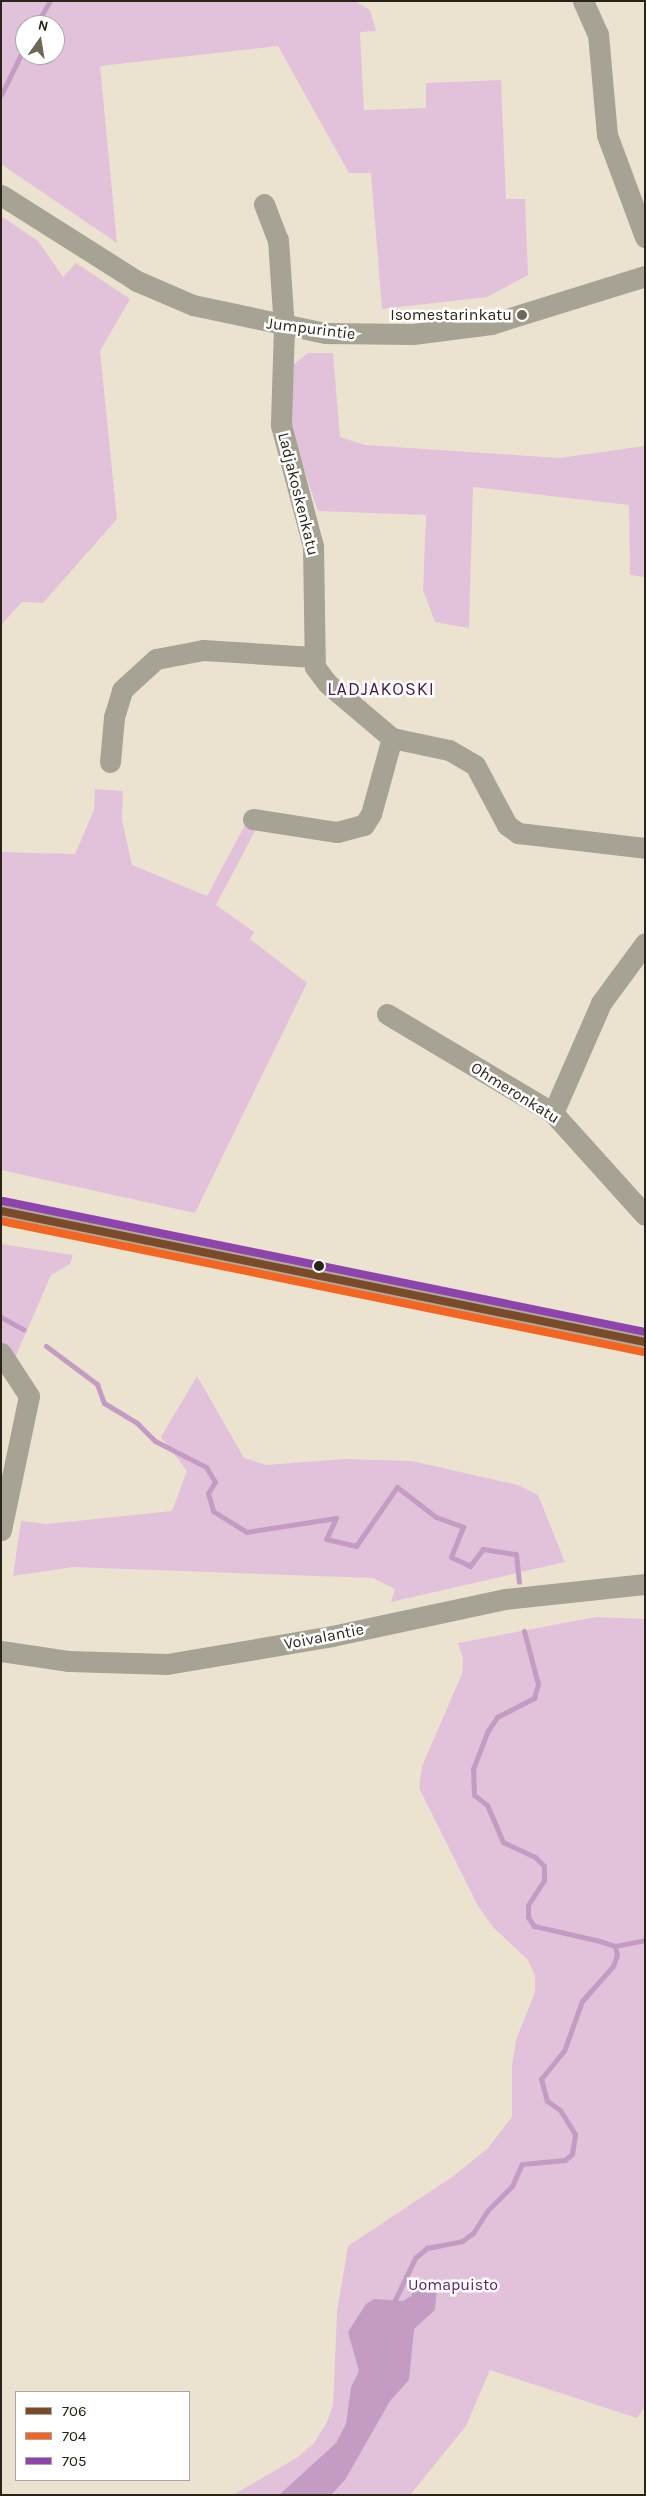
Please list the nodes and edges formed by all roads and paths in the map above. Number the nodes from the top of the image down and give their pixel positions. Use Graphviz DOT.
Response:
graph roads {
  1 [pos="583,1"];
  2 [pos="1,196"];
  3 [pos="264,204"];
  4 [pos="645,238"];
  5 [pos="645,276"];
  6 [pos="283,318"];
  7 [pos="313,657"];
  8 [pos="392,738"];
  9 [pos="110,762"];
  10 [pos="253,820"];
  11 [pos="645,848"];
  12 [pos="645,943"];
  13 [pos="387,1014"];
  14 [pos="553,1113"];
  15 [pos="1,1211"];
  16 [pos="645,1215"];
  17 [pos="1,1219"];
  18 [pos="56,1224"];
  19 [pos="645,1342"];
  20 [pos="1,1353"];
  21 [pos="1,1530"];
  22 [pos="645,1584"];
  23 [pos="1,1651"];
  1 -- 4 [label="street"];
  2 -- 6 [label="street, Jumpurintie"];
  3 -- 6 [label="street, Ladjakoskenkatu"];
  5 -- 6 [label="street, Jumpurintie"];
  6 -- 7 [label="street, Ladjakoskenkatu"];
  7 -- 8 [label="street, Ladjakoskenkatu"];
  7 -- 9 [label="street"];
  8 -- 10 [label="street"];
  8 -- 11 [label="street, Ladjakoskenkatu"];
  12 -- 14 [label="street"];
  13 -- 14 [label="street, Ohmeronkatu"];
  14 -- 16 [label="street, Ohmeronkatu"];
  15 -- 18 [label="main road"];
  17 -- 18 [label="main road"];
  18 -- 19 [label="main road"];
  20 -- 21 [label="street"];
  22 -- 23 [label="street, Voivalantie"];
}
